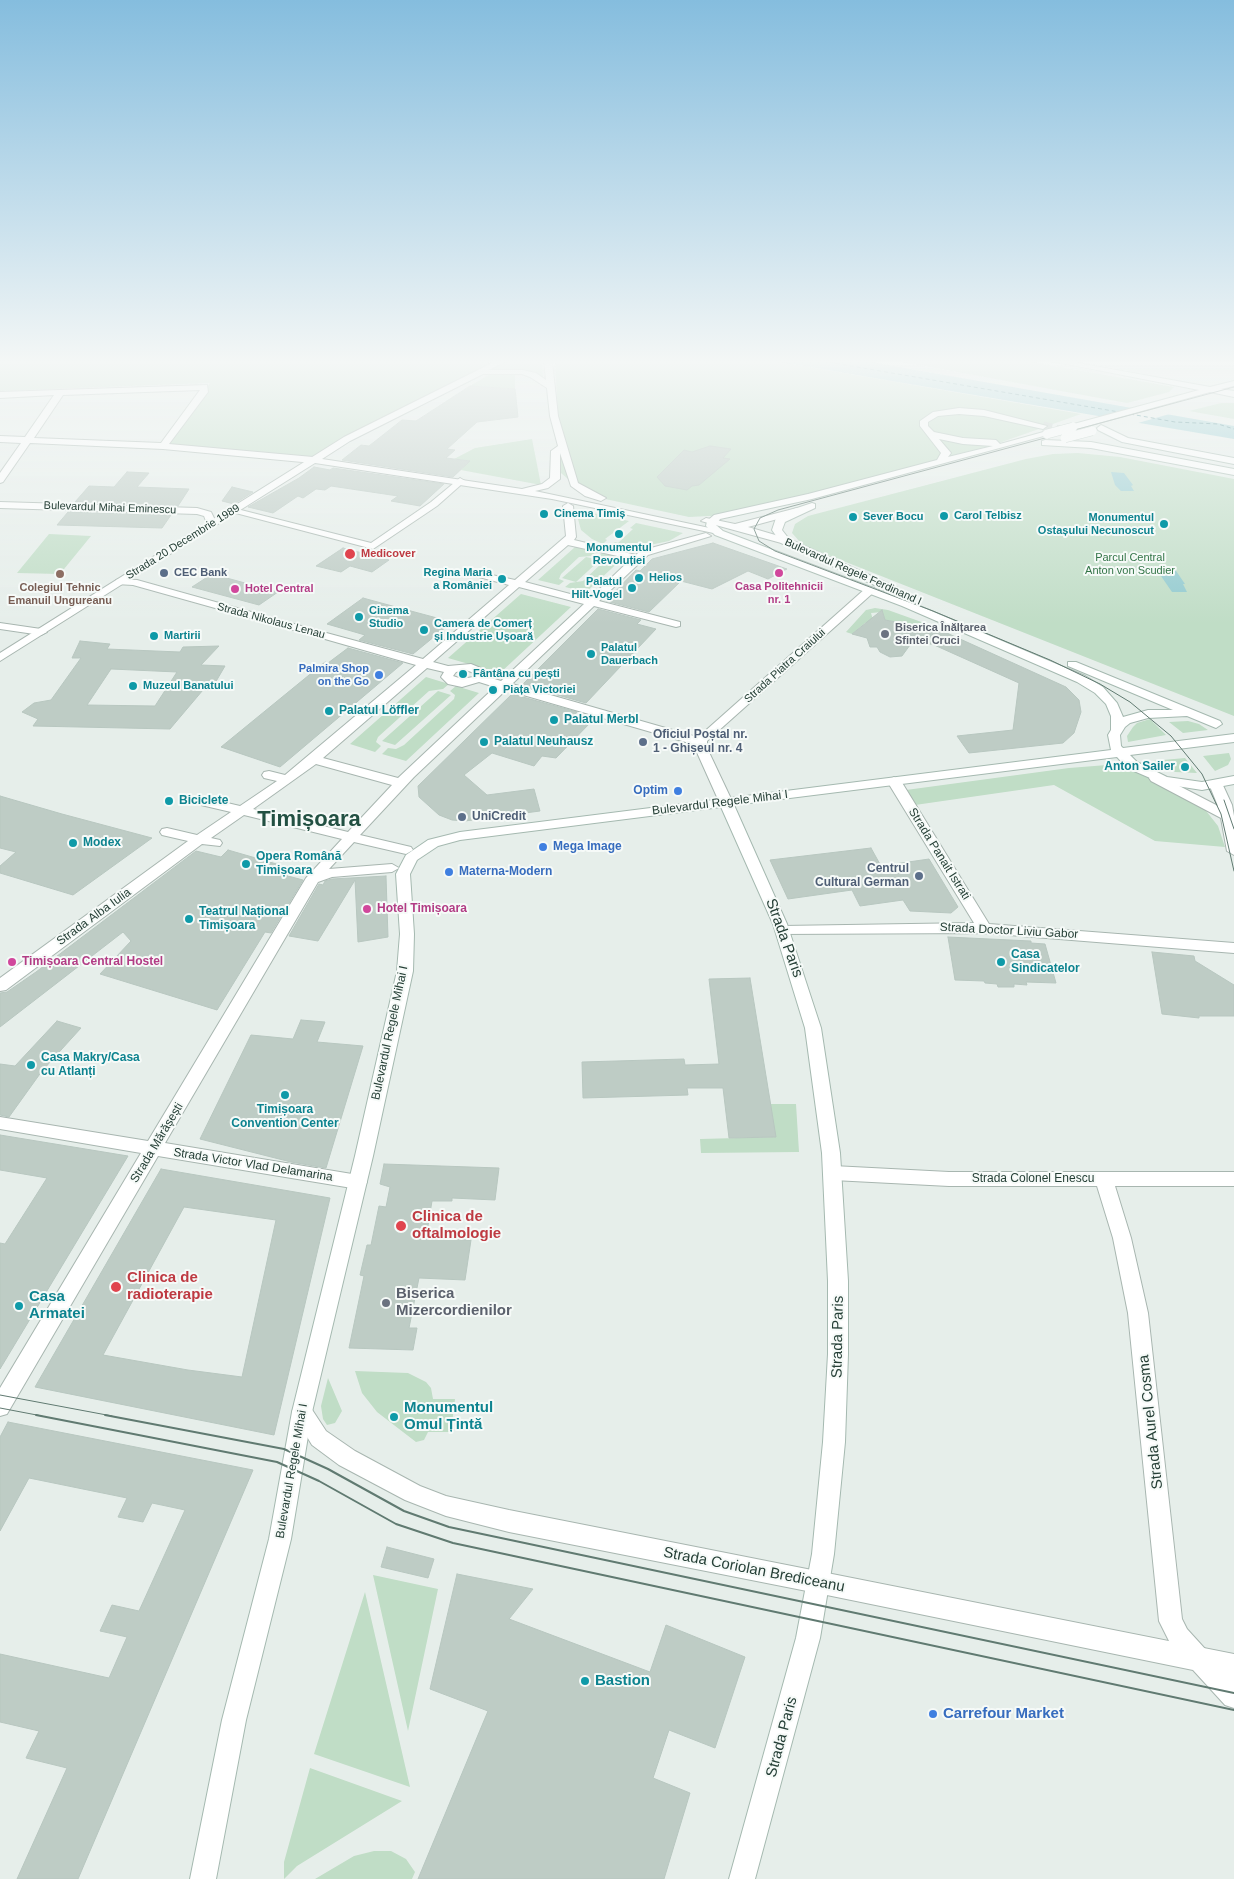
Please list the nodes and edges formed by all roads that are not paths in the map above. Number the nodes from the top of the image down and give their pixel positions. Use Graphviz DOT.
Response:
graph roads {
  1 [pos="23,449"];
  2 [pos="192,449"];
  3 [pos="332,449"];
  4 [pos="339,449"];
  5 [pos="559,449"];
  6 [pos="564,449"];
  7 [pos="942,449"];
  8 [pos="991,449"];
  9 [pos="1013,449"];
  10 [pos="1111,449"];
  11 [pos="1164,449"];
  12 [pos="1170,449"];
  13 [pos="314,460"];
  14 [pos="1234,461"];
  15 [pos="940,462"];
  16 [pos="366,466"];
  17 [pos="1234,466"];
  18 [pos="1234,472"];
  19 [pos="0,480"];
  20 [pos="460,481"];
  21 [pos="516,490"];
  22 [pos="0,504"];
  23 [pos="568,506"];
  24 [pos="233,511"];
  25 [pos="797,511"];
  26 [pos="730,514"];
  27 [pos="690,521"];
  28 [pos="212,524"];
  29 [pos="734,527"];
  30 [pos="712,530"];
  31 [pos="566,541"];
  32 [pos="785,541"];
  33 [pos="638,558"];
  34 [pos="468,571"];
  35 [pos="127,581"];
  36 [pos="517,583"];
  37 [pos="870,590"];
  38 [pos="596,604"];
  39 [pos="676,624"];
  40 [pos="0,626"];
  41 [pos="42,632"];
  42 [pos="0,658"];
  43 [pos="424,664"];
  44 [pos="503,685"];
  45 [pos="1216,724"];
  46 [pos="1116,729"];
  47 [pos="1234,734"];
  48 [pos="1234,738"];
  49 [pos="700,742"];
  50 [pos="1119,753"];
  51 [pos="314,759"];
  52 [pos="269,775"];
  53 [pos="1152,776"];
  54 [pos="287,780"];
  55 [pos="1234,780"];
  56 [pos="894,781"];
  57 [pos="400,783"];
  58 [pos="1216,784"];
  59 [pos="249,793"];
  60 [pos="263,797"];
  61 [pos="206,802"];
  62 [pos="726,803"];
  63 [pos="242,811"];
  64 [pos="1226,814"];
  65 [pos="167,832"];
  66 [pos="351,837"];
  67 [pos="200,839"];
  68 [pos="215,843"];
  69 [pos="406,850"];
  70 [pos="1234,851"];
  71 [pos="392,868"];
  72 [pos="313,878"];
  73 [pos="984,928"];
  74 [pos="782,931"];
  75 [pos="1234,948"];
  76 [pos="0,986"];
  77 [pos="0,1123"];
  78 [pos="153,1150"];
  79 [pos="832,1173"];
  80 [pos="1104,1179"];
  81 [pos="1234,1179"];
  82 [pos="358,1182"];
  83 [pos="0,1407"];
  84 [pos="302,1412"];
  85 [pos="818,1582"];
  86 [pos="1199,1659"];
  87 [pos="1234,1666"];
  88 [pos="1234,1696"];
  89 [pos="203,1879"];
  90 [pos="742,1879"];
  1 -- 19 [label="street"];
  2 -- 13 [label="street"];
  3 -- 13 [label="street, Strada 20 Decembrie 1989"];
  4 -- 16 [label="street"];
  5 -- 21 [label="street"];
  6 -- 27 [label="street, Bulevardul Regele Ferdinand I"];
  7 -- 15 [label="street"];
  8 -- 15 [label="street"];
  9 -- 25 [label="street"];
  10 -- 18 [label="street"];
  11 -- 17 [label="street"];
  12 -- 14 [label="street"];
  13 -- 16 [label="street"];
  13 -- 24 [label="street, Strada 20 Decembrie 1989"];
  15 -- 26 [label="street"];
  16 -- 20 [label="street, Bulevardul Regele Ferdinand I"];
  20 -- 21 [label="street, Bulevardul Regele Ferdinand I"];
  20 -- 24 [label="street"];
  21 -- 27 [label="street, Bulevardul Regele Ferdinand I"];
  22 -- 28 [label="street, Bulevardul Mihai Eminescu"];
  23 -- 31 [label="street"];
  24 -- 28 [label="street, Strada 20 Decembrie 1989"];
  25 -- 29 [label="street"];
  25 -- 32 [label="street"];
  26 -- 27 [label="street"];
  26 -- 30 [label="street"];
  27 -- 30 [label="street, Bulevardul Regele Ferdinand I"];
  28 -- 35 [label="street, Strada 20 Decembrie 1989"];
  29 -- 30 [label="street"];
  29 -- 32 [label="street, Bulevardul Regele Ferdinand I"];
  30 -- 33 [label="street"];
  30 -- 37 [label="street, Bulevardul Regele Ferdinand I"];
  31 -- 33 [label="street"];
  31 -- 36 [label="street"];
  32 -- 45 [label="street, Bulevardul Regele Ferdinand I"];
  33 -- 38 [label="street"];
  34 -- 36 [label="street"];
  35 -- 41 [label="street, Strada 20 Decembrie 1989"];
  35 -- 43 [label="street, Strada Nikolaus Lenau"];
  36 -- 38 [label="street"];
  36 -- 43 [label="street"];
  37 -- 46 [label="street, Bulevardul Regele Ferdinand I"];
  37 -- 49 [label="street, Strada Piatra Craiului"];
  38 -- 39 [label="street"];
  38 -- 44 [label="street"];
  40 -- 41 [label="street"];
  41 -- 42 [label="street, Strada 20 Decembrie 1989"];
  43 -- 44 [label="street"];
  43 -- 51 [label="street"];
  44 -- 49 [label="street"];
  44 -- 57 [label="street"];
  45 -- 46 [label="street"];
  45 -- 47 [label="street"];
  46 -- 50 [label="street, Bulevardul Regele Ferdinand I"];
  48 -- 50 [label="street, Bulevardul Regele Mihai I"];
  49 -- 62 [label="street, Strada Paris"];
  50 -- 53 [label="street"];
  50 -- 56 [label="street, Bulevardul Regele Mihai I"];
  51 -- 54 [label="street"];
  51 -- 57 [label="street"];
  52 -- 54 [label="street"];
  53 -- 58 [label="street"];
  53 -- 64 [label="street"];
  54 -- 60 [label="street"];
  55 -- 58 [label="street"];
  56 -- 62 [label="street, Bulevardul Regele Mihai I"];
  56 -- 73 [label="street, Strada Panait Istrati"];
  57 -- 66 [label="street"];
  58 -- 64 [label="street"];
  59 -- 60 [label="street"];
  60 -- 63 [label="street"];
  61 -- 63 [label="street"];
  62 -- 74 [label="street, Strada Paris"];
  62 -- 82 [label="street, Bulevardul Regele Mihai I"];
  63 -- 66 [label="street"];
  63 -- 67 [label="street"];
  64 -- 70 [label="street"];
  65 -- 67 [label="street"];
  66 -- 69 [label="street"];
  66 -- 72 [label="street"];
  67 -- 68 [label="street"];
  67 -- 76 [label="street, Strada Alba Iulia"];
  71 -- 72 [label="street"];
  72 -- 78 [label="street, Strada Mărășești"];
  73 -- 74 [label="street, Strada Doctor Liviu Gabor"];
  73 -- 75 [label="street, Strada Doctor Liviu Gabor"];
  74 -- 79 [label="street, Strada Paris"];
  77 -- 78 [label="street, Strada Victor Vlad Delamarina"];
  78 -- 82 [label="street, Strada Victor Vlad Delamarina"];
  78 -- 83 [label="street, Strada Mărășești"];
  79 -- 80 [label="street, Strada Colonel Enescu"];
  79 -- 85 [label="street, Strada Paris"];
  80 -- 81 [label="street, Strada Colonel Enescu"];
  80 -- 86 [label="street, Strada Aurel Cosma"];
  82 -- 84 [label="street, Bulevardul Regele Mihai I"];
  84 -- 85 [label="street, Strada Coriolan Brediceanu"];
  84 -- 89 [label="street, Bulevardul Regele Mihai I"];
  85 -- 86 [label="street, Strada Coriolan Brediceanu"];
  85 -- 90 [label="street, Strada Paris"];
  86 -- 87 [label="street, Strada Coriolan Brediceanu"];
  86 -- 88 [label="street, Strada Aurel Cosma"];
}
